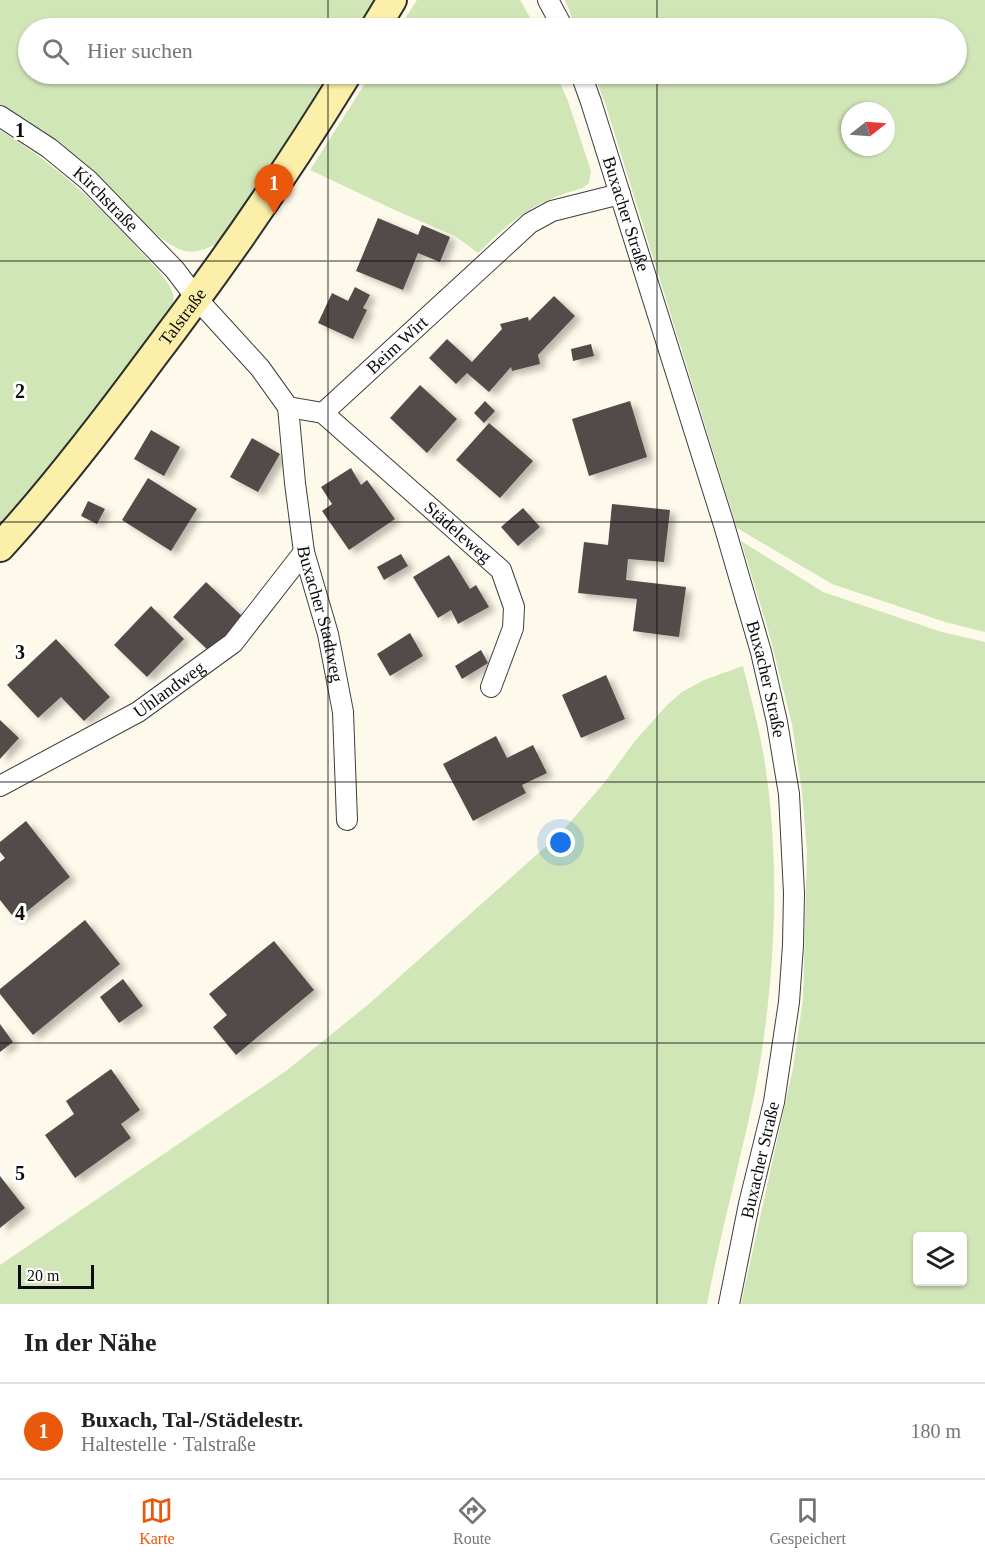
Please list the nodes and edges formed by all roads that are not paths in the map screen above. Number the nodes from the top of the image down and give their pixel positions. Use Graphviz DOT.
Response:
graph roads {
  1 [pos="392,0"];
  2 [pos="548,0"];
  3 [pos="381,18"];
  4 [pos="558,18"];
  5 [pos="341,84"];
  6 [pos="583,84"];
  7 [pos="0,116"];
  8 [pos="620,194"];
  9 [pos="197,299"];
  10 [pos="288,407"];
  11 [pos="323,413"];
  12 [pos="0,547"];
  13 [pos="304,552"];
  14 [pos="491,687"];
  15 [pos="0,786"];
  16 [pos="347,820"];
  17 [pos="729,1304"];
  1 -- 3 [label="street"];
  2 -- 4 [label="street"];
  5 -- 9 [label="street, Talstraße"];
  6 -- 8 [label="street, Buxacher Straße"];
  7 -- 9 [label="street, Kirchstraße"];
  8 -- 11 [label="street, Beim Wirt"];
  8 -- 17 [label="street, Buxacher Straße"];
  9 -- 10 [label="street"];
  9 -- 12 [label="street, Talstraße"];
  10 -- 11 [label="street"];
  10 -- 13 [label="street, Buxacher Stadtweg"];
  11 -- 14 [label="street, Städeleweg"];
  13 -- 15 [label="street, Uhlandweg"];
  13 -- 16 [label="street, Buxacher Stadtweg"];
}
